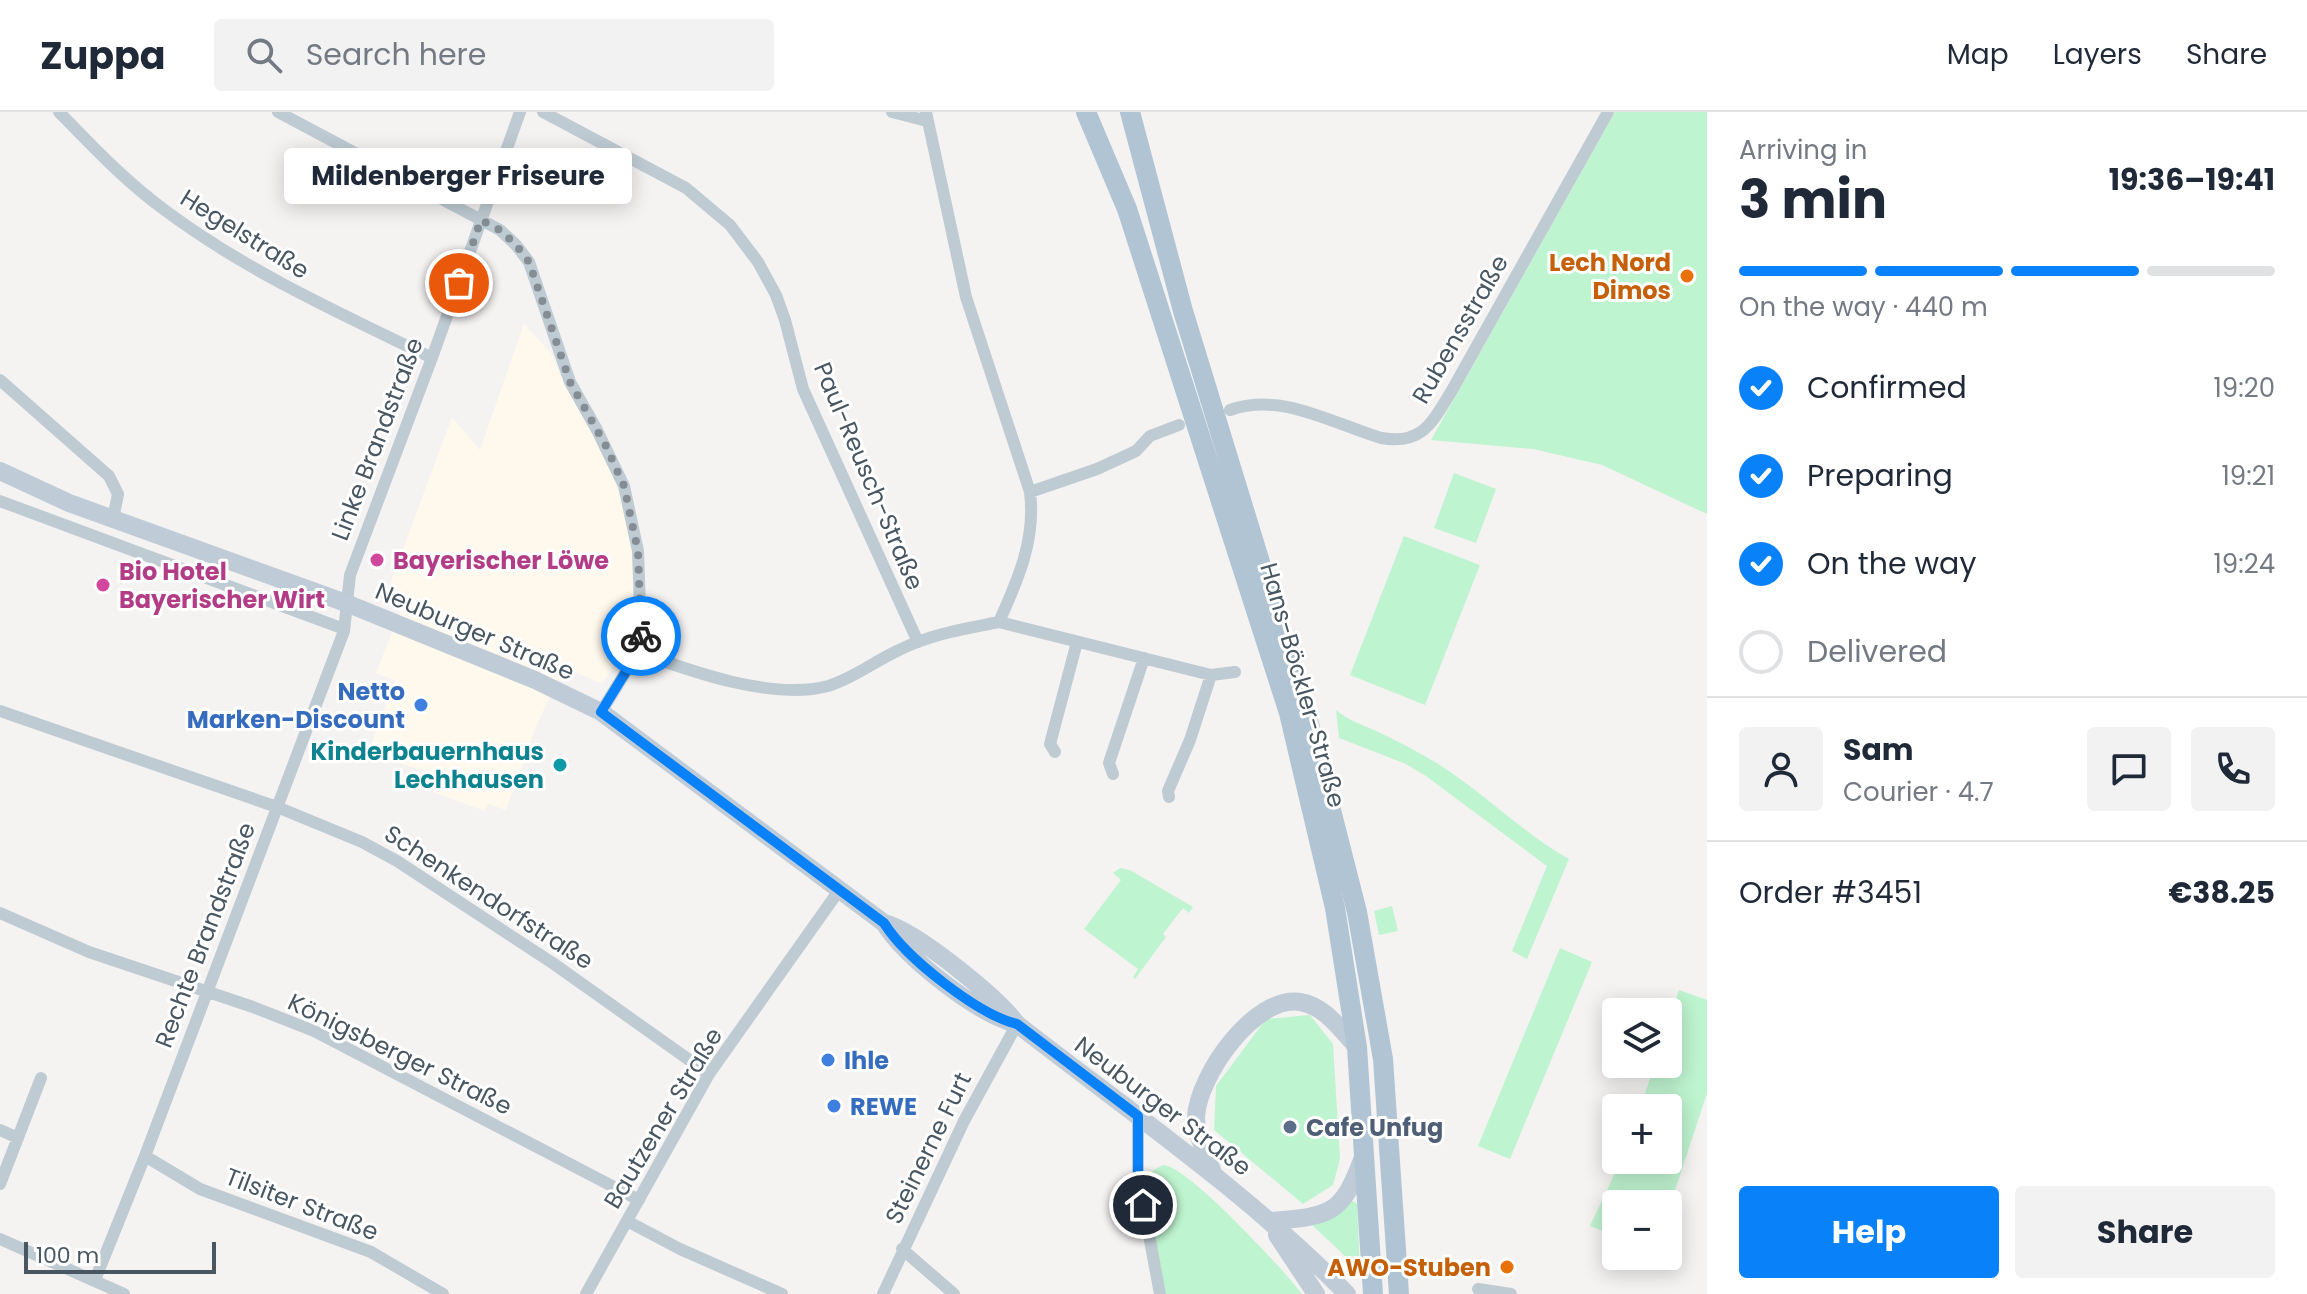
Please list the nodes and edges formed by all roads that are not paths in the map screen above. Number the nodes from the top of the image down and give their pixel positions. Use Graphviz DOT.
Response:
graph roads {
  1 [pos="59,112"];
  2 [pos="278,112"];
  3 [pos="520,112"];
  4 [pos="543,112"];
  5 [pos="892,112"];
  6 [pos="1086,112"];
  7 [pos="1130,112"];
  8 [pos="1608,112"];
  9 [pos="927,117"];
  10 [pos="481,220"];
  11 [pos="432,358"];
  12 [pos="0,380"];
  13 [pos="1230,410"];
  14 [pos="1179,425"];
  15 [pos="0,471"];
  16 [pos="1030,492"];
  17 [pos="0,501"];
  18 [pos="113,519"];
  19 [pos="346,603"];
  20 [pos="999,622"];
  21 [pos="344,629"];
  22 [pos="918,642"];
  23 [pos="1077,642"];
  24 [pos="638,652"];
  25 [pos="1144,658"];
  26 [pos="1235,672"];
  27 [pos="1211,675"];
  28 [pos="0,711"];
  29 [pos="601,712"];
  30 [pos="1055,752"];
  31 [pos="1113,774"];
  32 [pos="1169,797"];
  33 [pos="277,807"];
  34 [pos="840,889"];
  35 [pos="0,913"];
  36 [pos="208,991"];
  37 [pos="1017,1024"];
  38 [pos="1357,1047"];
  39 [pos="709,1074"];
  40 [pos="41,1078"];
  41 [pos="1138,1116"];
  42 [pos="0,1130"];
  43 [pos="18,1138"];
  44 [pos="1364,1153"];
  45 [pos="145,1156"];
  46 [pos="1213,1173"];
  47 [pos="0,1184"];
  48 [pos="639,1200"];
  49 [pos="627,1221"];
  50 [pos="1271,1221"];
  51 [pos="0,1239"];
  52 [pos="902,1249"];
  53 [pos="95,1280"];
  54 [pos="1478,1289"];
  55 [pos="588,1291"];
  56 [pos="124,1294"];
  57 [pos="443,1294"];
  58 [pos="603,1294"];
  59 [pos="782,1294"];
  60 [pos="883,1294"];
  61 [pos="954,1294"];
  62 [pos="1160,1294"];
  63 [pos="1316,1294"];
  64 [pos="1347,1294"];
  65 [pos="1373,1294"];
  66 [pos="1399,1294"];
  67 [pos="1511,1294"];
  1 -- 11 [label="street, Hegelstraße"];
  2 -- 10 [label="street"];
  3 -- 10 [label="street, Linke Brandstraße"];
  4 -- 22 [label="street, Paul-Reusch-Straße"];
  5 -- 9 [label="street"];
  6 -- 38 [label="main road, Hans-Böckler-Straße"];
  7 -- 66 [label="main road, Hans-Böckler-Straße"];
  8 -- 13 [label="street, Rubensstraße"];
  9 -- 16 [label="street"];
  10 -- 11 [label="street, Linke Brandstraße"];
  10 -- 24 [label="street"];
  11 -- 19 [label="street, Linke Brandstraße"];
  12 -- 18 [label="street"];
  14 -- 16 [label="street"];
  15 -- 18 [label="street, Neuburger Straße"];
  16 -- 20 [label="street"];
  17 -- 21 [label="street"];
  18 -- 19 [label="street, Neuburger Straße"];
  19 -- 21 [label="street, Rechte Brandstraße"];
  19 -- 29 [label="street, Neuburger Straße"];
  20 -- 22 [label="street"];
  20 -- 23 [label="street"];
  21 -- 33 [label="street, Rechte Brandstraße"];
  22 -- 24 [label="street"];
  23 -- 25 [label="street"];
  23 -- 30 [label="street"];
  24 -- 29 [label="street"];
  25 -- 27 [label="street"];
  25 -- 31 [label="street"];
  26 -- 27 [label="street"];
  27 -- 32 [label="street"];
  28 -- 33 [label="street, Schenkendorfstraße"];
  29 -- 34 [label="street, Neuburger Straße"];
  33 -- 36 [label="street, Rechte Brandstraße"];
  33 -- 39 [label="street, Schenkendorfstraße"];
  34 -- 37 [label="street, Neuburger Straße"];
  34 -- 39 [label="street, Bautzener Straße"];
  35 -- 36 [label="street, Königsberger Straße"];
  36 -- 45 [label="street, Rechte Brandstraße"];
  36 -- 48 [label="street, Königsberger Straße"];
  37 -- 41 [label="street, Neuburger Straße"];
  37 -- 52 [label="street, Steinerne Furt"];
  38 -- 44 [label="main road, Hans-Böckler-Straße"];
  38 -- 46 [label="street"];
  39 -- 48 [label="street, Bautzener Straße"];
  40 -- 43 [label="street"];
  41 -- 46 [label="street, Neuburger Straße"];
  41 -- 62 [label="street"];
  42 -- 43 [label="street"];
  43 -- 47 [label="street"];
  44 -- 50 [label="street"];
  44 -- 65 [label="main road, Hans-Böckler-Straße"];
  45 -- 53 [label="street, Rechte Brandstraße"];
  45 -- 57 [label="street, Tilsiter Straße"];
  46 -- 50 [label="street, Neuburger Straße"];
  48 -- 49 [label="street, Bautzener Straße"];
  49 -- 55 [label="street, Bautzener Straße"];
  49 -- 59 [label="street"];
  50 -- 63 [label="street"];
  50 -- 64 [label="street, Neuburger Straße"];
  51 -- 53 [label="street"];
  52 -- 60 [label="street, Steinerne Furt"];
  52 -- 61 [label="street"];
  53 -- 56 [label="street"];
  54 -- 67 [label="street"];
  55 -- 58 [label="street"];
}
